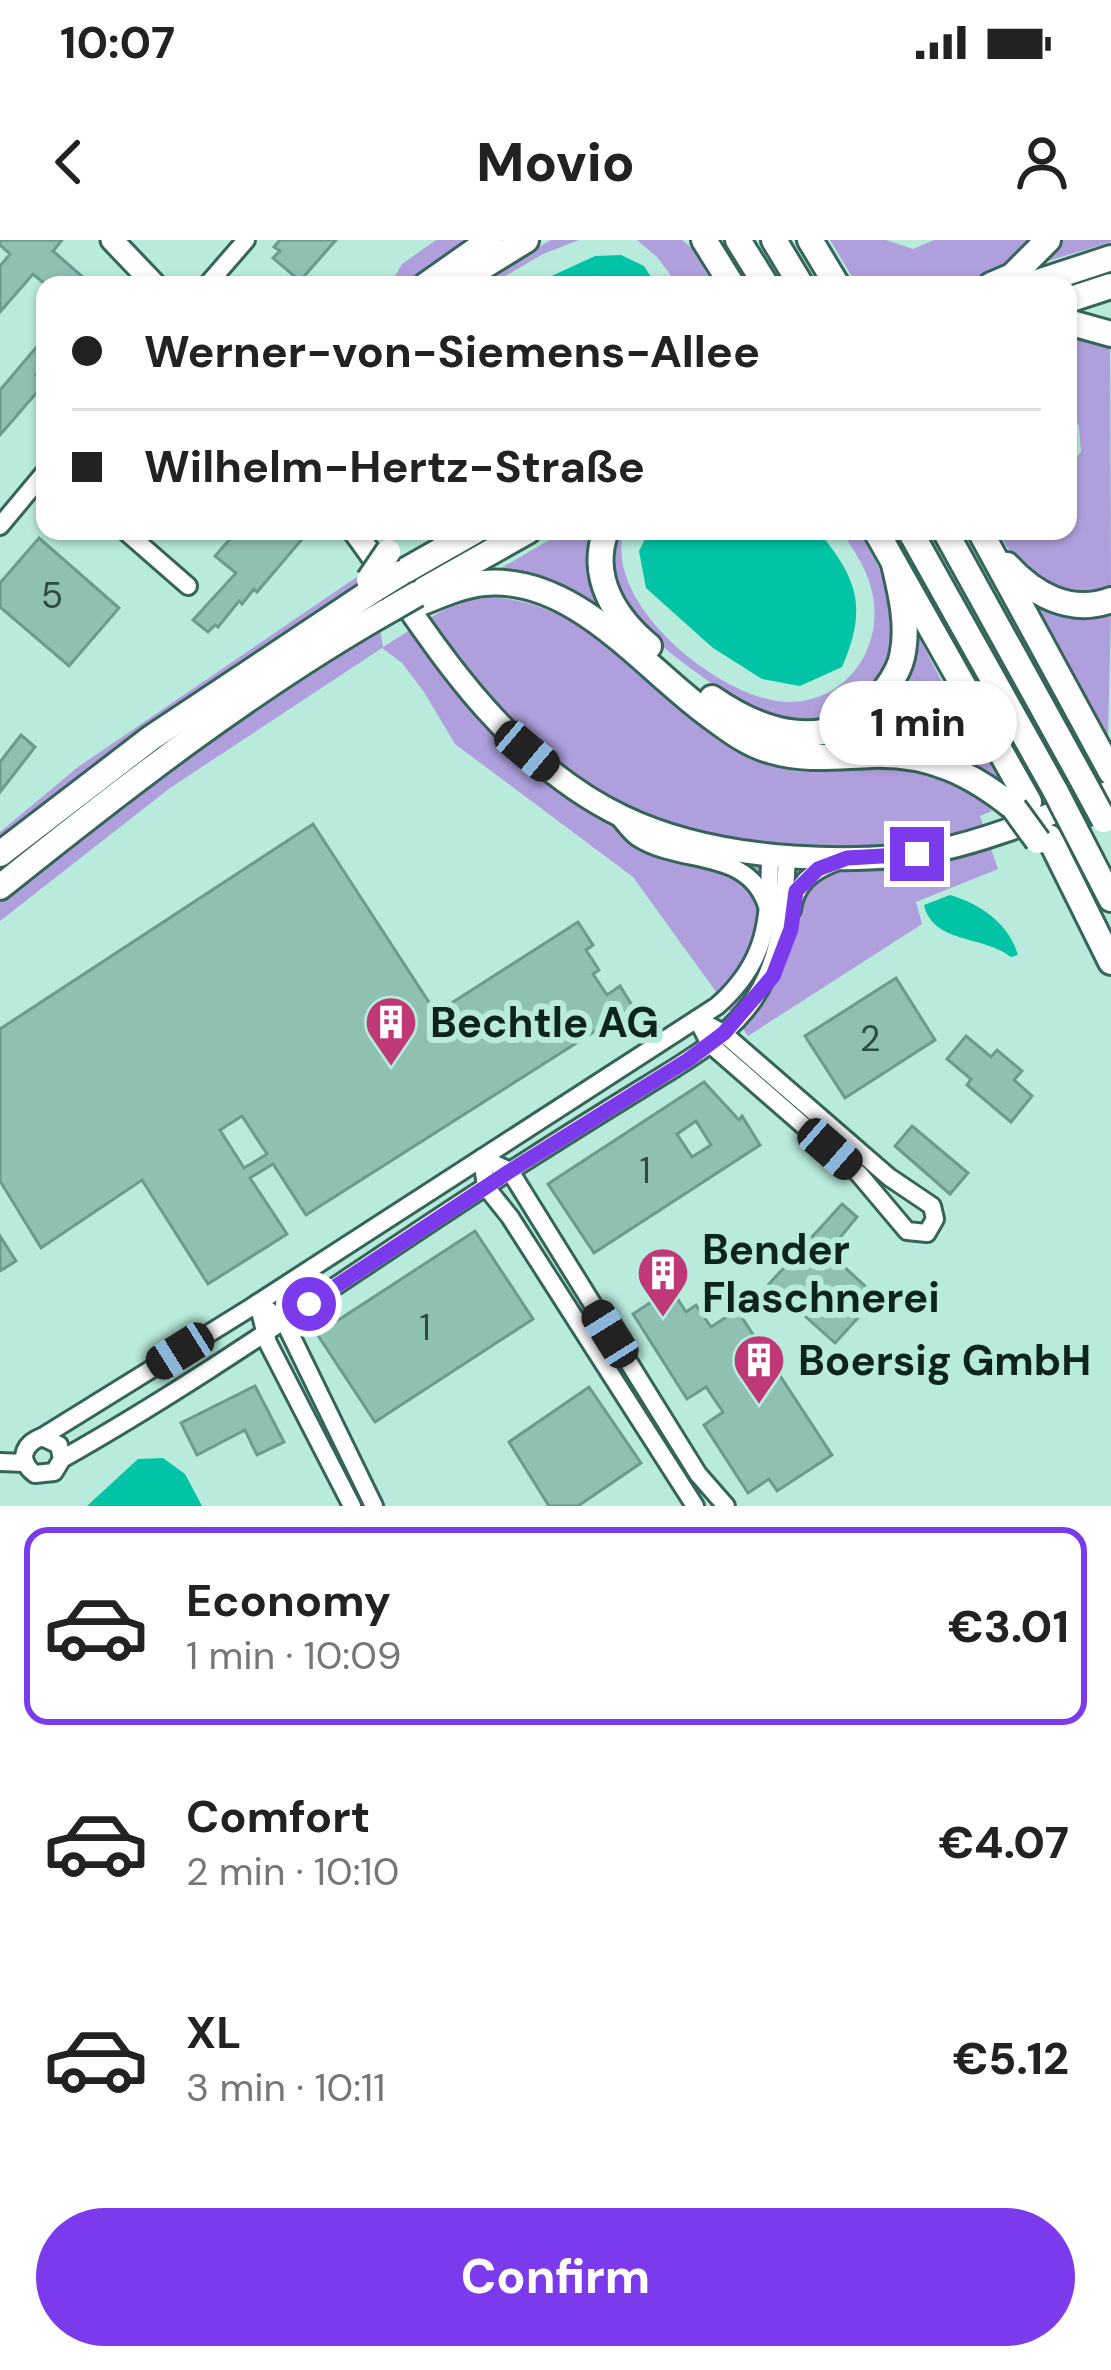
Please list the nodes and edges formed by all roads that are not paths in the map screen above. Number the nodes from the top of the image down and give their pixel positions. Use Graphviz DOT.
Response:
graph roads {
  1 [pos="112,240"];
  2 [pos="121,240"];
  3 [pos="246,240"];
  4 [pos="490,240"];
  5 [pos="526,240"];
  6 [pos="700,240"];
  7 [pos="738,240"];
  8 [pos="774,240"];
  9 [pos="1048,240"];
  10 [pos="814,244"];
  11 [pos="1111,258"];
  12 [pos="147,276"];
  13 [pos="149,276"];
  14 [pos="215,276"];
  15 [pos="439,276"];
  16 [pos="468,276"];
  17 [pos="726,276"];
  18 [pos="760,276"];
  19 [pos="796,276"];
  20 [pos="832,276"];
  21 [pos="1012,276"];
  22 [pos="1056,276"];
  23 [pos="1111,286"];
  24 [pos="1077,297"];
  25 [pos="1077,325"];
  26 [pos="1111,334"];
  27 [pos="36,483"];
  28 [pos="0,526"];
  29 [pos="135,540"];
  30 [pos="361,540"];
  31 [pos="441,540"];
  32 [pos="513,540"];
  33 [pos="603,540"];
  34 [pos="881,540"];
  35 [pos="915,540"];
  36 [pos="950,540"];
  37 [pos="985,540"];
  38 [pos="986,540"];
  39 [pos="396,552"];
  40 [pos="894,564"];
  41 [pos="188,586"];
  42 [pos="420,598"];
  43 [pos="383,601"];
  44 [pos="1111,601"];
  45 [pos="1111,772"];
  46 [pos="1111,791"];
  47 [pos="1022,805"];
  48 [pos="617,815"];
  49 [pos="1107,827"];
  50 [pos="0,854"];
  51 [pos="779,856"];
  52 [pos="847,858"];
  53 [pos="0,886"];
  54 [pos="1111,898"];
  55 [pos="770,913"];
  56 [pos="1111,962"];
  57 [pos="762,987"];
  58 [pos="697,1019"];
  59 [pos="717,1038"];
  60 [pos="482,1158"];
  61 [pos="865,1168"];
  62 [pos="510,1171"];
  63 [pos="486,1187"];
  64 [pos="258,1303"];
  65 [pos="284,1321"];
  66 [pos="264,1334"];
  67 [pos="620,1350"];
  68 [pos="603,1360"];
  69 [pos="42,1437"];
  70 [pos="62,1459"];
  71 [pos="0,1462"];
  72 [pos="25,1463"];
  73 [pos="352,1506"];
  74 [pos="374,1506"];
  75 [pos="695,1506"];
  76 [pos="726,1506"];
  1 -- 12 [label="main road"];
  2 -- 13 [label="main road"];
  3 -- 14 [label="street"];
  4 -- 15 [label="highway"];
  5 -- 16 [label="highway"];
  6 -- 17 [label="highway"];
  7 -- 18 [label="highway"];
  8 -- 19 [label="highway"];
  9 -- 21 [label="highway"];
  10 -- 20 [label="highway"];
  11 -- 22 [label="highway"];
  23 -- 24 [label="highway"];
  25 -- 26 [label="highway"];
  27 -- 28 [label="street"];
  29 -- 41 [label="street"];
  30 -- 48 [label="main road"];
  31 -- 39 [label="highway"];
  32 -- 42 [label="highway"];
  33 -- 40 [label="highway"];
  34 -- 40 [label="highway"];
  35 -- 54 [label="highway, bridge"];
  36 -- 49 [label="highway, bridge"];
  37 -- 45 [label="highway"];
  38 -- 44 [label="highway"];
  39 -- 43 [label="highway, bridge"];
  40 -- 47 [label="highway"];
  42 -- 43 [label="highway, bridge"];
  42 -- 47 [label="highway"];
  43 -- 50 [label="highway"];
  43 -- 53 [label="highway"];
  46 -- 52 [label="main road"];
  47 -- 56 [label="highway"];
  48 -- 51 [label="main road"];
  48 -- 55 [label="street"];
  51 -- 52 [label="main road"];
  51 -- 55 [label="street"];
  51 -- 57 [label="street"];
  52 -- 57 [label="street"];
  55 -- 58 [label="street"];
  57 -- 59 [label="street"];
  58 -- 59 [label="street"];
  58 -- 60 [label="street"];
  59 -- 61 [label="street"];
  59 -- 62 [label="street"];
  60 -- 62 [label="street"];
  60 -- 63 [label="street"];
  60 -- 64 [label="street"];
  62 -- 63 [label="street"];
  62 -- 67 [label="street"];
  63 -- 65 [label="street"];
  63 -- 68 [label="street"];
  64 -- 65 [label="street"];
  64 -- 66 [label="street"];
  64 -- 69 [label="street"];
  65 -- 66 [label="street"];
  65 -- 74 [label="street"];
  66 -- 70 [label="street"];
  66 -- 73 [label="street"];
  67 -- 68 [label="street"];
  67 -- 76 [label="street"];
  68 -- 75 [label="street"];
  69 -- 70 [label="street"];
  69 -- 72 [label="street"];
  70 -- 72 [label="street"];
  71 -- 72 [label="street"];
}
